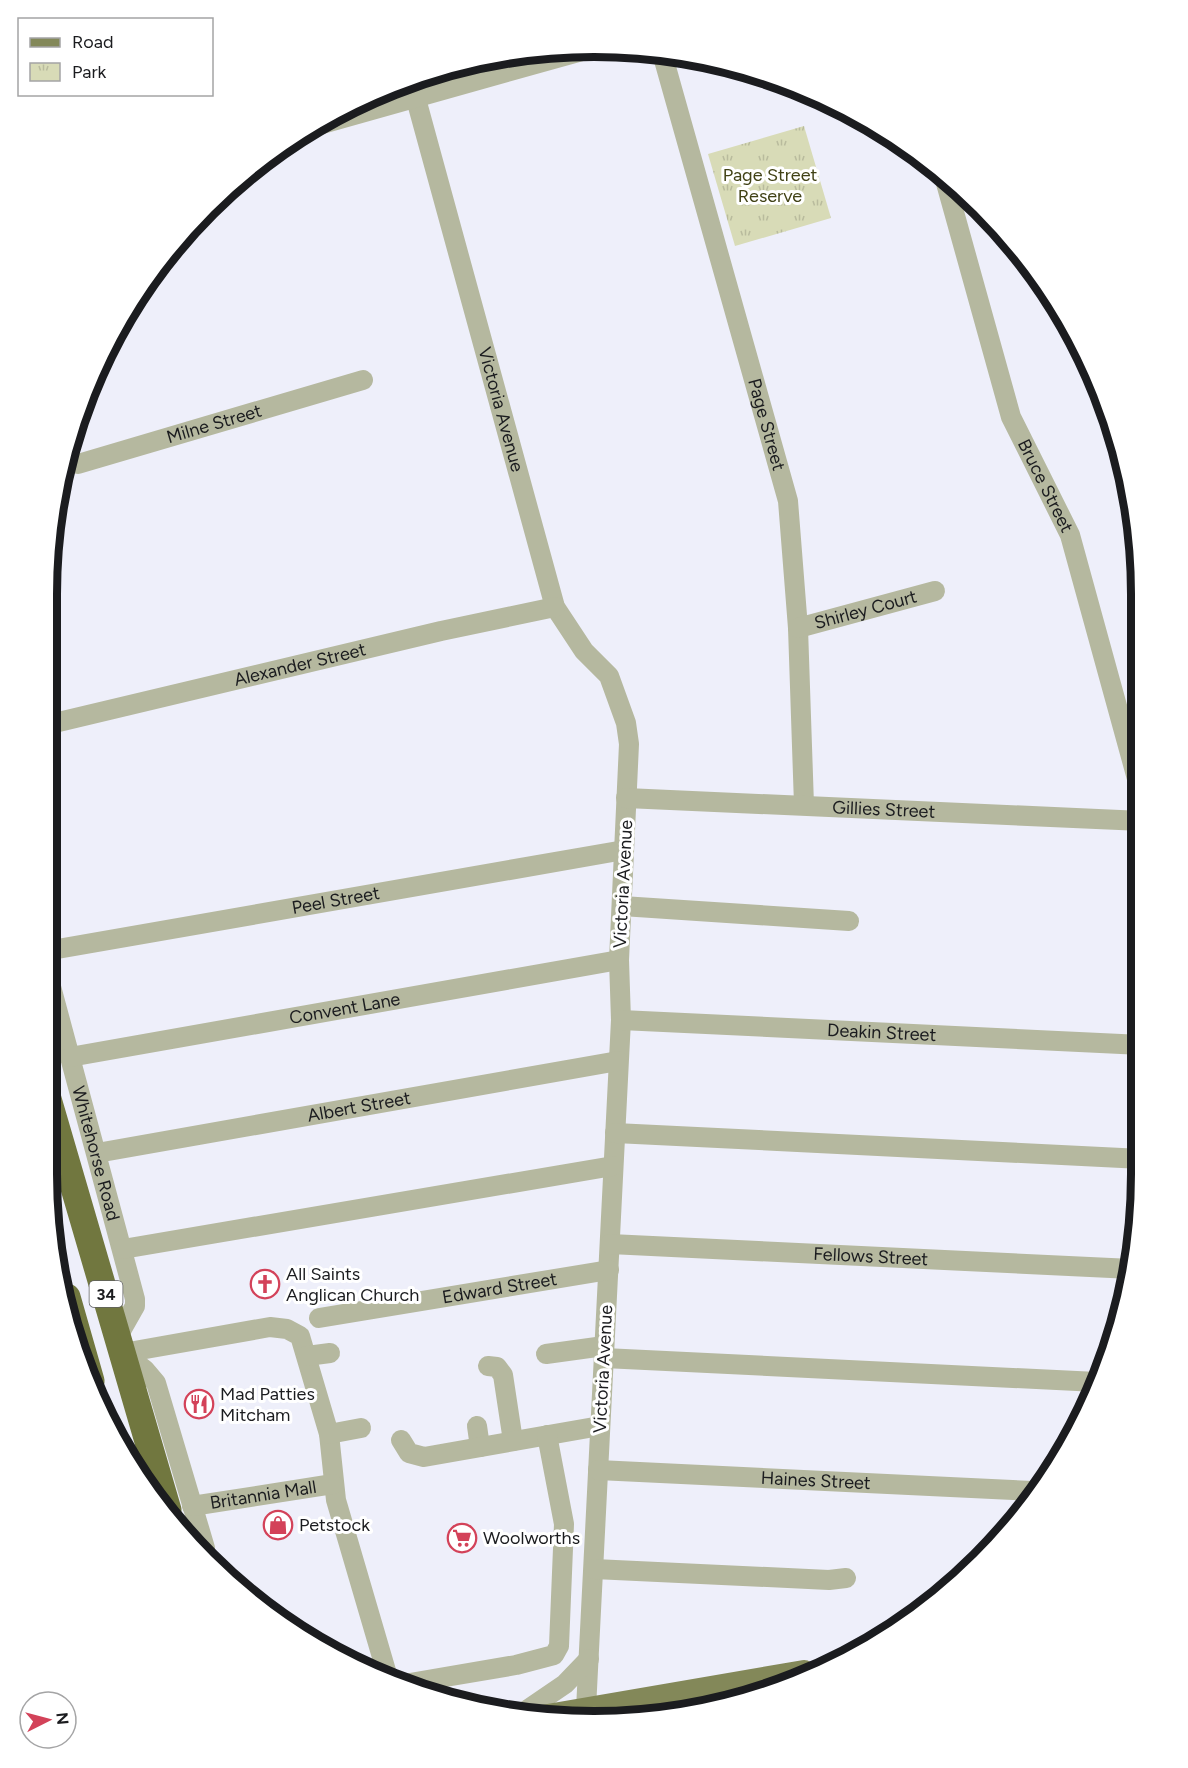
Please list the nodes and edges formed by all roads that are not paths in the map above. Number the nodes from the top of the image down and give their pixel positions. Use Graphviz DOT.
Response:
graph roads {
  1 [pos="533,61"];
  2 [pos="665,62"];
  3 [pos="416,99"];
  4 [pos="346,118"];
  5 [pos="948,190"];
  6 [pos="363,380"];
  7 [pos="73,463"];
  8 [pos="935,591"];
  9 [pos="555,607"];
  10 [pos="798,628"];
  11 [pos="57,722"];
  12 [pos="1131,757"];
  13 [pos="626,798"];
  14 [pos="804,805"];
  15 [pos="1131,820"];
  16 [pos="624,850"];
  17 [pos="622,906"];
  18 [pos="849,921"];
  19 [pos="57,949"];
  20 [pos="619,960"];
  21 [pos="57,1009"];
  22 [pos="621,1020"];
  23 [pos="1131,1044"];
  24 [pos="70,1057"];
  25 [pos="618,1062"];
  26 [pos="615,1133"];
  27 [pos="97,1153"];
  28 [pos="1131,1158"];
  29 [pos="57,1161"];
  30 [pos="613,1166"];
  31 [pos="610,1244"];
  32 [pos="123,1249"];
  33 [pos="1122,1269"];
  34 [pos="609,1270"];
  35 [pos="319,1318"];
  36 [pos="120,1345"];
  37 [pos="604,1352"];
  38 [pos="330,1353"];
  39 [pos="546,1354"];
  40 [pos="307,1356"];
  41 [pos="488,1366"];
  42 [pos="1089,1382"];
  43 [pos="477,1426"];
  44 [pos="600,1426"];
  45 [pos="361,1428"];
  46 [pos="512,1431"];
  47 [pos="329,1434"];
  48 [pos="548,1435"];
  49 [pos="401,1440"];
  50 [pos="480,1447"];
  51 [pos="598,1470"];
  52 [pos="333,1484"];
  53 [pos="1027,1491"];
  54 [pos="171,1503"];
  55 [pos="596,1521"];
  56 [pos="564,1524"];
  57 [pos="188,1526"];
  58 [pos="594,1569"];
  59 [pos="846,1578"];
  60 [pos="589,1659"];
  61 [pos="386,1669"];
  62 [pos="418,1682"];
  63 [pos="769,1682"];
  64 [pos="532,1707"];
  65 [pos="586,1709"];
  66 [pos="578,1711"];
  1 -- 3 [label="street"];
  2 -- 10 [label="street, Page Street"];
  3 -- 4 [label="street"];
  3 -- 9 [label="street, Victoria Avenue"];
  5 -- 12 [label="street, Bruce Street"];
  6 -- 7 [label="street, Milne Street"];
  8 -- 10 [label="street, Shirley Court"];
  9 -- 11 [label="street, Alexander Street"];
  9 -- 13 [label="street, Victoria Avenue"];
  10 -- 14 [label="street, Page Street"];
  13 -- 14 [label="street, Gillies Street"];
  13 -- 16 [label="street, Victoria Avenue"];
  14 -- 15 [label="street, Gillies Street"];
  16 -- 17 [label="street, Victoria Avenue"];
  16 -- 19 [label="street, Peel Street"];
  17 -- 18 [label="street"];
  17 -- 20 [label="street, Victoria Avenue"];
  20 -- 22 [label="street, Victoria Avenue"];
  20 -- 24 [label="street, Convent Lane"];
  21 -- 24 [label="street, Whitehorse Road"];
  22 -- 23 [label="street, Deakin Street"];
  22 -- 25 [label="street, Victoria Avenue"];
  24 -- 27 [label="street, Whitehorse Road"];
  25 -- 26 [label="street, Victoria Avenue"];
  25 -- 27 [label="street, Albert Street"];
  26 -- 28 [label="street"];
  26 -- 30 [label="street, Victoria Avenue"];
  27 -- 32 [label="street, Whitehorse Road"];
  29 -- 36 [label="highway, Whitehorse Road / 34"];
  30 -- 31 [label="street, Victoria Avenue"];
  30 -- 32 [label="street"];
  31 -- 33 [label="street, Fellows Street"];
  31 -- 34 [label="street, Victoria Avenue"];
  32 -- 36 [label="street, Whitehorse Road"];
  34 -- 35 [label="street, Edward Street"];
  34 -- 37 [label="street, Victoria Avenue"];
  36 -- 40 [label="street"];
  36 -- 54 [label="highway, Whitehorse Road / 34"];
  37 -- 39 [label="street"];
  37 -- 42 [label="street"];
  37 -- 44 [label="street, Victoria Avenue"];
  38 -- 40 [label="street"];
  40 -- 47 [label="street"];
  41 -- 46 [label="street"];
  43 -- 50 [label="street"];
  44 -- 48 [label="street"];
  44 -- 51 [label="street, Victoria Avenue"];
  45 -- 47 [label="street"];
  46 -- 48 [label="street"];
  46 -- 50 [label="street"];
  47 -- 52 [label="street"];
  48 -- 56 [label="street"];
  49 -- 50 [label="street"];
  51 -- 53 [label="street, Haines Street"];
  51 -- 55 [label="street, Victoria Avenue"];
  52 -- 54 [label="street, Britannia Mall"];
  52 -- 61 [label="street"];
  54 -- 57 [label="street, Whitehorse Road"];
  55 -- 56 [label="street"];
  55 -- 58 [label="street, Victoria Avenue"];
  56 -- 62 [label="street"];
  58 -- 59 [label="street"];
  58 -- 60 [label="street, Victoria Avenue"];
  60 -- 64 [label="street"];
  60 -- 65 [label="street, Victoria Avenue"];
  63 -- 65 [label="main road"];
  65 -- 66 [label="main road"];
}
